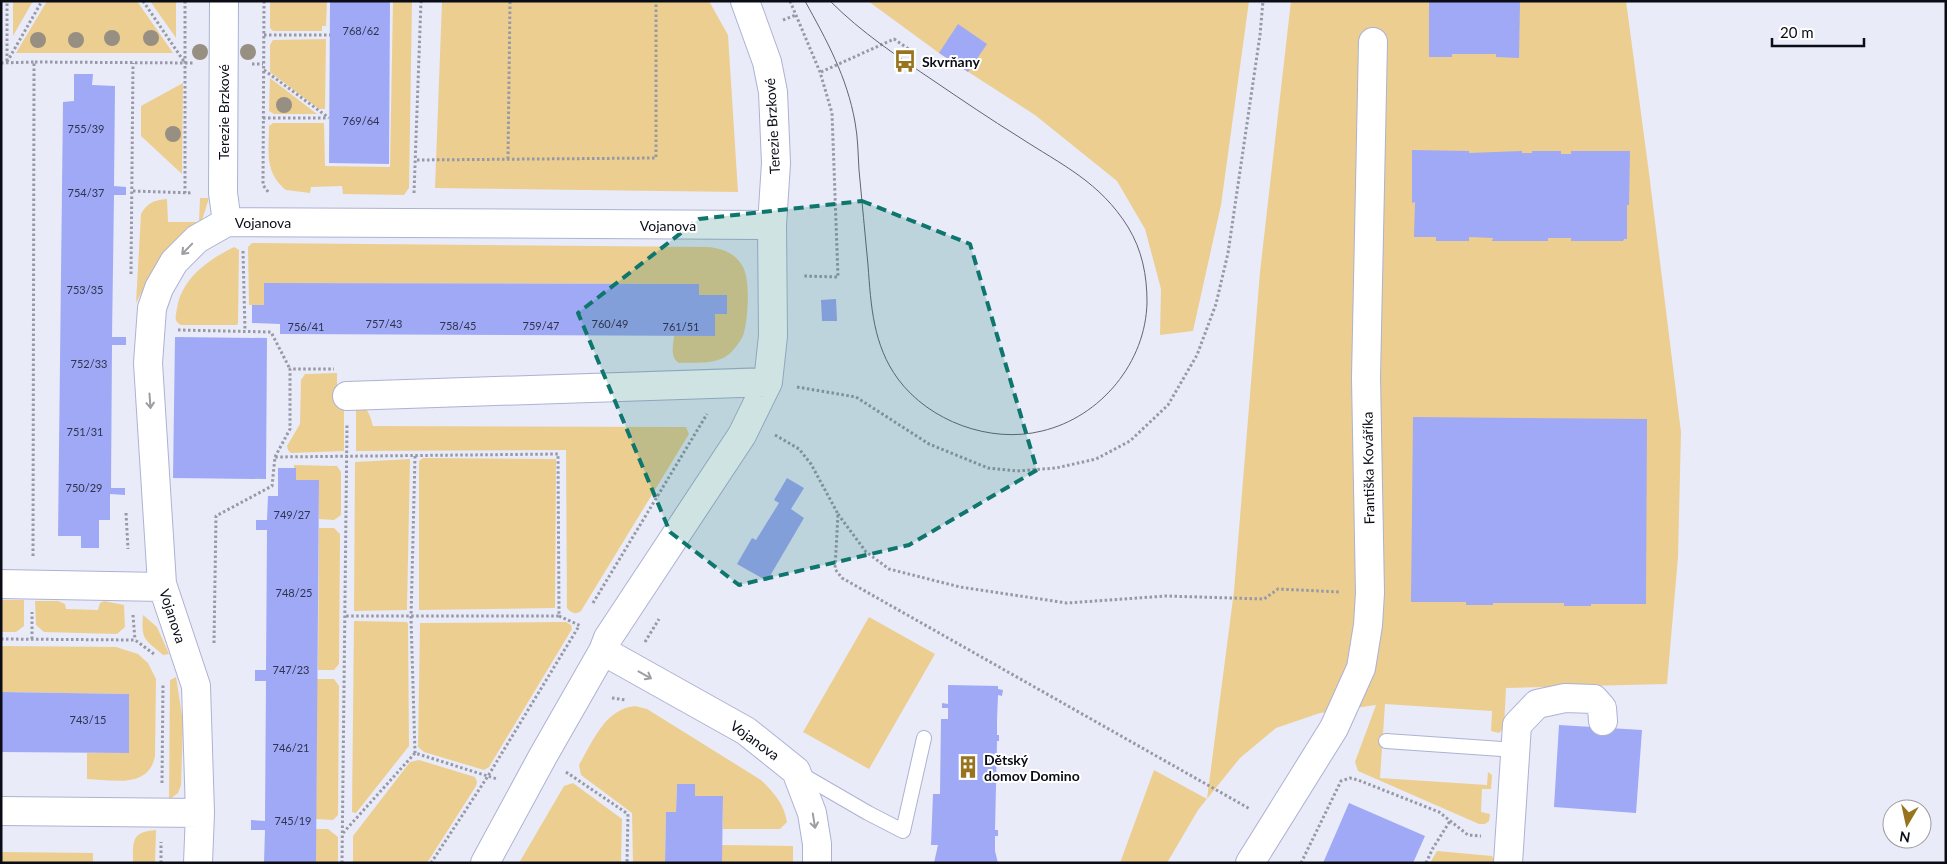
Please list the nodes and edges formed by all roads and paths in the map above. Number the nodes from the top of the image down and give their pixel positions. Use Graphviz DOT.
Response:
graph roads {
  1 [pos="7,1"];
  2 [pos="42,1"];
  3 [pos="143,1"];
  4 [pos="185,1"];
  5 [pos="224,1"];
  6 [pos="264,1"];
  7 [pos="422,1"];
  8 [pos="510,1"];
  9 [pos="656,1"];
  10 [pos="745,1"];
  11 [pos="1263,1"];
  12 [pos="264,35"];
  13 [pos="330,35"];
  14 [pos="1373,42"];
  15 [pos="910,50"];
  16 [pos="7,62"];
  17 [pos="34,62"];
  18 [pos="1,63"];
  19 [pos="185,63"];
  20 [pos="223,64"];
  21 [pos="263,64"];
  22 [pos="264,70"];
  23 [pos="820,72"];
  24 [pos="263,118"];
  25 [pos="508,159"];
  26 [pos="417,160"];
  27 [pos="185,192"];
  28 [pos="275,196"];
  29 [pos="227,222"];
  30 [pos="427,222"];
  31 [pos="772,225"];
  32 [pos="243,250"];
  33 [pos="177,330"];
  34 [pos="245,331"];
  35 [pos="290,369"];
  36 [pos="768,382"];
  37 [pos="715,384"];
  38 [pos="348,396"];
  39 [pos="750,421"];
  40 [pos="347,456"];
  41 [pos="414,456"];
  42 [pos="838,514"];
  43 [pos="1,584"];
  44 [pos="32,584"];
  45 [pos="162,586"];
  46 [pos="1370,593"];
  47 [pos="589,608"];
  48 [pos="345,616"];
  49 [pos="584,617"];
  50 [pos="411,618"];
  51 [pos="1,639"];
  52 [pos="32,639"];
  53 [pos="214,648"];
  54 [pos="603,651"];
  55 [pos="156,656"];
  56 [pos="163,680"];
  57 [pos="612,698"];
  58 [pos="631,701"];
  59 [pos="1602,721"];
  60 [pos="924,738"];
  61 [pos="1386,741"];
  62 [pos="1516,750"];
  63 [pos="415,753"];
  64 [pos="543,756"];
  65 [pos="796,771"];
  66 [pos="488,776"];
  67 [pos="1,810"];
  68 [pos="162,813"];
  69 [pos="200,813"];
  70 [pos="1450,821"];
  71 [pos="1274,823"];
  72 [pos="342,833"];
  73 [pos="1508,851"];
  74 [pos="161,863"];
  75 [pos="198,863"];
  76 [pos="342,863"];
  77 [pos="431,863"];
  78 [pos="485,863"];
  79 [pos="627,863"];
  80 [pos="817,863"];
  81 [pos="1250,863"];
  82 [pos="1301,863"];
  83 [pos="1426,863"];
  1 -- 16 [label="path"];
  2 -- 16 [label="path"];
  3 -- 19 [label="path"];
  4 -- 19 [label="path"];
  5 -- 20 [label="street, Terezie Brzkové"];
  6 -- 12 [label="path"];
  7 -- 26 [label="path"];
  8 -- 25 [label="path"];
  9 -- 25 [label="path"];
  10 -- 31 [label="street, Terezie Brzkové"];
  11 -- 36 [label="path"];
  12 -- 13 [label="path"];
  12 -- 21 [label="path"];
  14 -- 46 [label="street, Františka Kováříka"];
  15 -- 23 [label="path"];
  16 -- 17 [label="path"];
  16 -- 18 [label="path"];
  17 -- 19 [label="path"];
  17 -- 44 [label="path"];
  19 -- 20 [label="path"];
  19 -- 27 [label="path"];
  20 -- 21 [label="path"];
  20 -- 29 [label="street, Terezie Brzkové"];
  21 -- 22 [label="path"];
  22 -- 24 [label="path"];
  22 -- 24 [label="path"];
  24 -- 28 [label="path"];
  25 -- 26 [label="path"];
  26 -- 30 [label="path"];
  29 -- 30 [label="street, Vojanova"];
  29 -- 45 [label="street, Vojanova, one-way"];
  30 -- 31 [label="street, Vojanova"];
  31 -- 36 [label="street"];
  32 -- 34 [label="path"];
  33 -- 34 [label="path"];
  34 -- 35 [label="path"];
  36 -- 37 [label="street"];
  36 -- 39 [label="street"];
  37 -- 38 [label="street"];
  37 -- 47 [label="path"];
  38 -- 40 [label="path"];
  39 -- 42 [label="path"];
  39 -- 54 [label="street"];
  40 -- 41 [label="path"];
  40 -- 48 [label="path"];
  40 -- 53 [label="path"];
  41 -- 50 [label="path"];
  41 -- 50 [label="path"];
  42 -- 46 [label="path"];
  42 -- 71 [label="path"];
  43 -- 44 [label="street"];
  44 -- 45 [label="street"];
  44 -- 52 [label="path"];
  45 -- 69 [label="street, Vojanova"];
  46 -- 71 [label="street, Františka Kováříka"];
  48 -- 50 [label="path"];
  48 -- 72 [label="path"];
  49 -- 66 [label="path"];
  50 -- 63 [label="path"];
  51 -- 52 [label="path"];
  52 -- 55 [label="path"];
  54 -- 64 [label="street"];
  54 -- 65 [label="street, Vojanova, one-way"];
  56 -- 68 [label="path"];
  57 -- 58 [label="path"];
  59 -- 62 [label="street"];
  60 -- 65 [label="lane"];
  61 -- 62 [label="lane"];
  62 -- 73 [label="street"];
  63 -- 66 [label="path"];
  63 -- 72 [label="path"];
  64 -- 78 [label="street"];
  64 -- 79 [label="path"];
  65 -- 80 [label="street, one-way"];
  66 -- 77 [label="path"];
  67 -- 68 [label="street"];
  68 -- 69 [label="street"];
  68 -- 74 [label="path"];
  69 -- 75 [label="street, Vojanova"];
  70 -- 73 [label="path"];
  70 -- 82 [label="path"];
  70 -- 83 [label="path"];
  71 -- 81 [label="street, Františka Kováříka"];
  72 -- 76 [label="path"];
}
